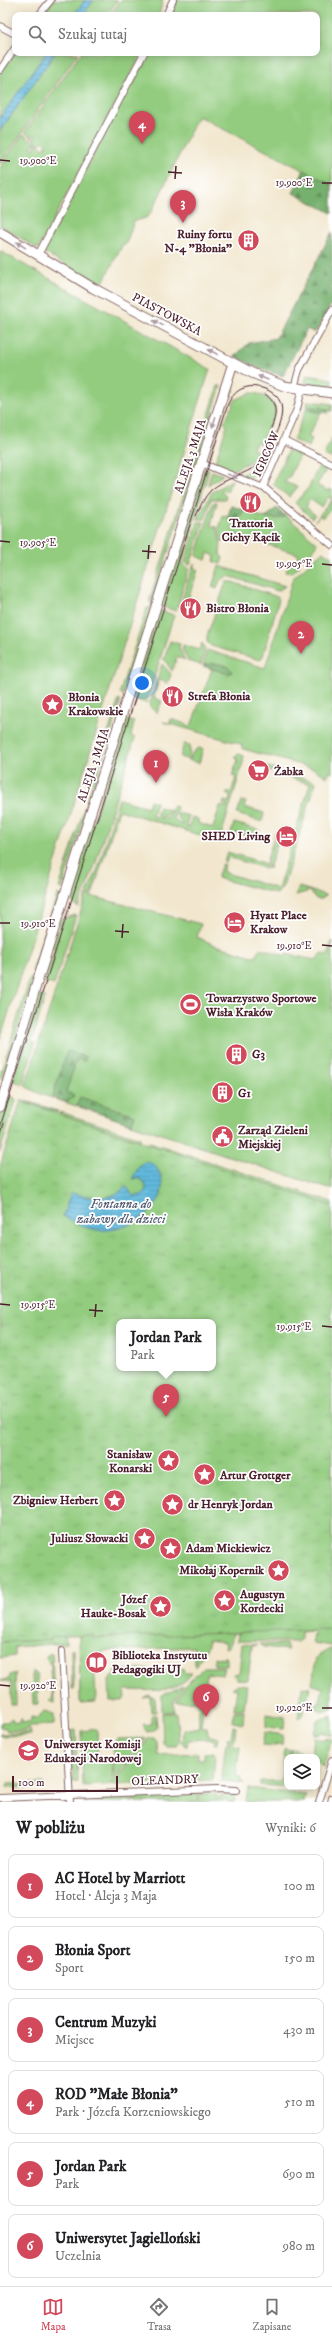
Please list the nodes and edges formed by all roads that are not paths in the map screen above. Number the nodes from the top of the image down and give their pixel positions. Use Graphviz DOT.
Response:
graph roads {
  1 [pos="50,0"];
  2 [pos="173,0"];
  3 [pos="41,12"];
  4 [pos="167,12"];
  5 [pos="0,26"];
  6 [pos="12,32"];
  7 [pos="12,52"];
  8 [pos="142,56"];
  9 [pos="0,70"];
  10 [pos="0,232"];
  11 [pos="38,255"];
  12 [pos="332,310"];
  13 [pos="233,363"];
  14 [pos="298,388"];
  15 [pos="332,393"];
  16 [pos="284,440"];
  17 [pos="201,463"];
  18 [pos="332,464"];
  19 [pos="263,487"];
  20 [pos="332,545"];
  21 [pos="0,1107"];
  22 [pos="62,1651"];
  23 [pos="332,1760"];
  24 [pos="330,1773"];
  25 [pos="236,1790"];
  26 [pos="69,1795"];
  27 [pos="0,1798"];
  28 [pos="332,1798"];
  29 [pos="70,1802"];
  30 [pos="319,1802"];
  31 [pos="331,1802"];
  1 -- 3 [label="street"];
  2 -- 4 [label="street"];
  5 -- 6 [label="street"];
  7 -- 9 [label="street"];
  8 -- 11 [label="street"];
  11 -- 10 [label="street, PIASTOWSKA, one-way"];
  13 -- 11 [label="street, PIASTOWSKA, one-way"];
  12 -- 14 [label="street, IGRCÓW"];
  14 -- 13 [label="street, PIASTOWSKA, one-way"];
  13 -- 17 [label="street, ALEJA 3 MAJA, one-way"];
  14 -- 15 [label="street, PIASTOWSKA"];
  14 -- 16 [label="street, IGRCÓW"];
  16 -- 18 [label="street"];
  16 -- 19 [label="street, IGRCÓW"];
  17 -- 19 [label="street, IGRCÓW, one-way"];
  17 -- 21 [label="street, ALEJA 3 MAJA"];
  19 -- 20 [label="street"];
  22 -- 26 [label="street"];
  23 -- 24 [label="street"];
  24 -- 30 [label="street"];
  25 -- 26 [label="street, OLEANDRY"];
  26 -- 27 [label="street, OLEANDRY"];
  26 -- 29 [label="street"];
  28 -- 31 [label="street"];
}
